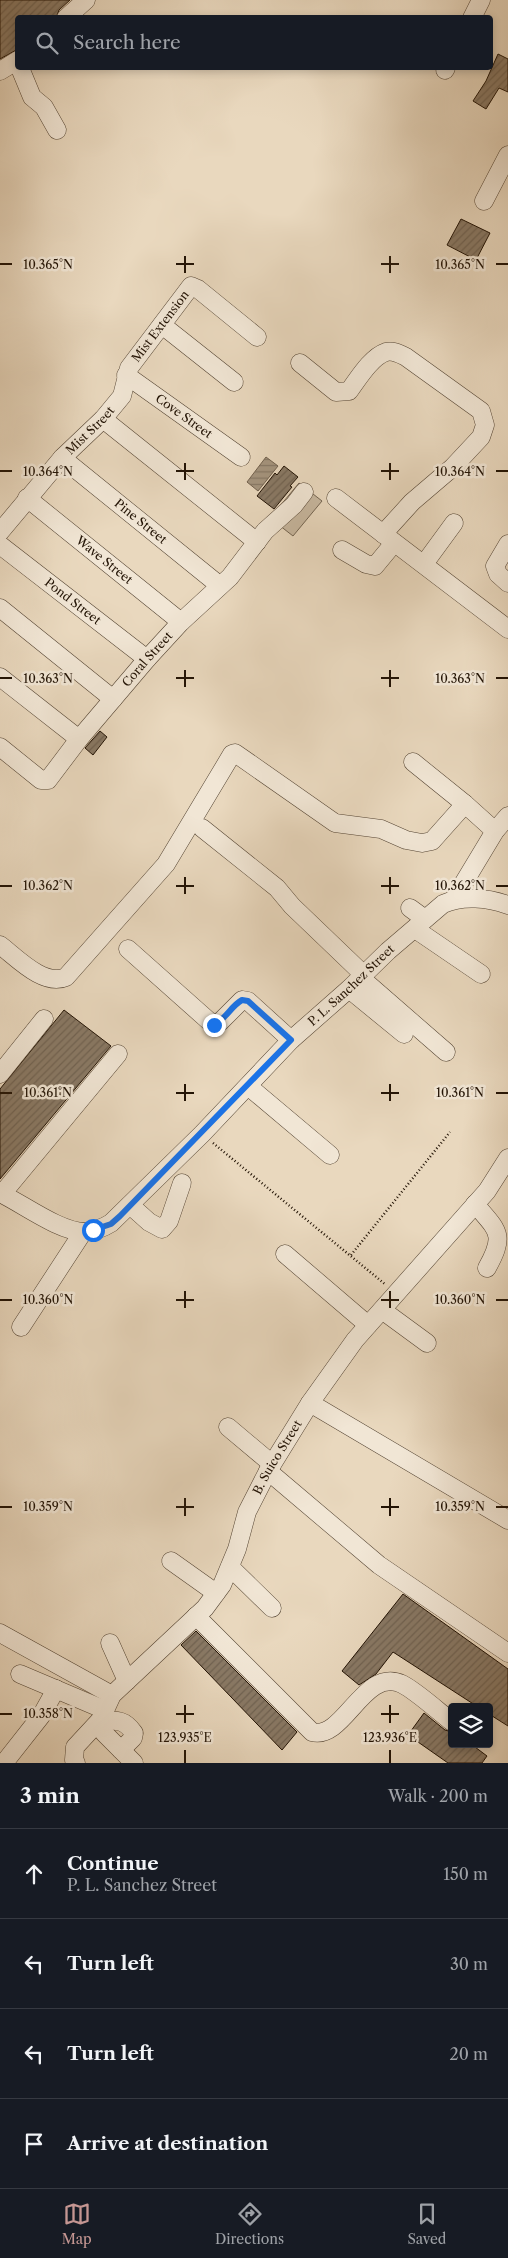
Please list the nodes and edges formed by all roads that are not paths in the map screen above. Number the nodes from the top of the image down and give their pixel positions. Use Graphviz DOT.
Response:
graph roads {
  1 [pos="481,0"];
  2 [pos="86,7"];
  3 [pos="71,15"];
  4 [pos="474,15"];
  5 [pos="15,61"];
  6 [pos="21,70"];
  7 [pos="0,71"];
  8 [pos="57,130"];
  9 [pos="508,155"];
  10 [pos="484,201"];
  11 [pos="162,324"];
  12 [pos="257,336"];
  13 [pos="300,363"];
  14 [pos="126,376"];
  15 [pos="234,382"];
  16 [pos="122,396"];
  17 [pos="103,419"];
  18 [pos="62,458"];
  19 [pos="241,458"];
  20 [pos="304,492"];
  21 [pos="27,498"];
  22 [pos="336,498"];
  23 [pos="454,523"];
  24 [pos="0,532"];
  25 [pos="388,539"];
  26 [pos="257,542"];
  27 [pos="508,544"];
  28 [pos="0,545"];
  29 [pos="342,550"];
  30 [pos="424,564"];
  31 [pos="508,583"];
  32 [pos="220,585"];
  33 [pos="0,608"];
  34 [pos="181,622"];
  35 [pos="508,629"];
  36 [pos="147,659"];
  37 [pos="0,677"];
  38 [pos="114,699"];
  39 [pos="79,739"];
  40 [pos="0,747"];
  41 [pos="413,762"];
  42 [pos="466,804"];
  43 [pos="508,816"];
  44 [pos="202,828"];
  45 [pos="495,831"];
  46 [pos="454,899"];
  47 [pos="508,905"];
  48 [pos="410,908"];
  49 [pos="420,924"];
  50 [pos="0,945"];
  51 [pos="128,949"];
  52 [pos="481,974"];
  53 [pos="358,981"];
  54 [pos="44,1019"];
  55 [pos="404,1034"];
  56 [pos="291,1040"];
  57 [pos="446,1052"];
  58 [pos="118,1054"];
  59 [pos="0,1074"];
  60 [pos="248,1086"];
  61 [pos="330,1155"];
  62 [pos="508,1158"];
  63 [pos="182,1183"];
  64 [pos="1,1193"];
  65 [pos="475,1204"];
  66 [pos="130,1205"];
  67 [pos="83,1232"];
  68 [pos="286,1254"];
  69 [pos="488,1268"];
  70 [pos="382,1310"];
  71 [pos="368,1325"];
  72 [pos="21,1327"];
  73 [pos="426,1343"];
  74 [pos="310,1403"];
  75 [pos="228,1427"];
  76 [pos="270,1467"];
  77 [pos="508,1520"];
  78 [pos="171,1561"];
  79 [pos="230,1567"];
  80 [pos="216,1593"];
  81 [pos="272,1608"];
  82 [pos="196,1616"];
  83 [pos="0,1633"];
  84 [pos="110,1643"];
  85 [pos="508,1653"];
  86 [pos="20,1674"];
  87 [pos="127,1681"];
  88 [pos="56,1689"];
  89 [pos="105,1712"];
  90 [pos="448,1719"];
  91 [pos="4,1763"];
  92 [pos="76,1763"];
  93 [pos="134,1763"];
  1 -- 4 [label="street"];
  2 -- 3 [label="street"];
  5 -- 7 [label="street"];
  6 -- 8 [label="street"];
  9 -- 10 [label="street"];
  11 -- 12 [label="street, Mist Extension"];
  11 -- 14 [label="street, Mist Extension"];
  11 -- 15 [label="street"];
  13 -- 25 [label="street"];
  14 -- 16 [label="street, Mist Extension"];
  14 -- 19 [label="street, Cove Street"];
  16 -- 17 [label="street, Mist Street"];
  17 -- 18 [label="street, Mist Street"];
  17 -- 26 [label="street"];
  18 -- 21 [label="street, Mist Street"];
  18 -- 32 [label="street, Pine Street"];
  20 -- 26 [label="street, Coral Street"];
  21 -- 24 [label="street, Mist Street"];
  21 -- 34 [label="street, Wave Street"];
  22 -- 25 [label="street"];
  23 -- 30 [label="street"];
  25 -- 29 [label="street"];
  25 -- 30 [label="street"];
  26 -- 32 [label="street, Coral Street"];
  27 -- 31 [label="street"];
  28 -- 36 [label="street, Pond Street"];
  30 -- 35 [label="street"];
  32 -- 34 [label="street, Coral Street"];
  33 -- 38 [label="street"];
  34 -- 36 [label="street, Coral Street"];
  36 -- 38 [label="street, Coral Street"];
  37 -- 39 [label="street"];
  38 -- 39 [label="street, Coral Street"];
  39 -- 40 [label="street, Coral Street"];
  41 -- 42 [label="street"];
  42 -- 45 [label="street"];
  42 -- 50 [label="street"];
  43 -- 45 [label="street"];
  44 -- 53 [label="street"];
  45 -- 46 [label="street"];
  46 -- 47 [label="street"];
  46 -- 49 [label="street, P. L. Sanchez Street"];
  48 -- 49 [label="street"];
  49 -- 52 [label="street"];
  49 -- 53 [label="street, P. L. Sanchez Street"];
  51 -- 56 [label="street"];
  53 -- 55 [label="street"];
  53 -- 56 [label="street, P. L. Sanchez Street"];
  53 -- 57 [label="street"];
  54 -- 59 [label="street"];
  56 -- 60 [label="street, P. L. Sanchez Street"];
  58 -- 64 [label="street"];
  60 -- 61 [label="street"];
  60 -- 66 [label="street, P. L. Sanchez Street"];
  62 -- 65 [label="street, B. Suico Street"];
  63 -- 66 [label="street"];
  64 -- 67 [label="street"];
  65 -- 69 [label="street"];
  65 -- 70 [label="street, B. Suico Street"];
  66 -- 67 [label="street, P. L. Sanchez Street"];
  67 -- 72 [label="street"];
  68 -- 71 [label="street"];
  70 -- 71 [label="street, B. Suico Street"];
  70 -- 73 [label="street"];
  71 -- 74 [label="street, B. Suico Street"];
  74 -- 76 [label="street, B. Suico Street"];
  74 -- 77 [label="street"];
  75 -- 76 [label="street"];
  76 -- 79 [label="street, B. Suico Street"];
  76 -- 85 [label="street"];
  78 -- 80 [label="street"];
  79 -- 80 [label="street, B. Suico Street"];
  79 -- 81 [label="street"];
  80 -- 82 [label="street, B. Suico Street"];
  82 -- 87 [label="street, B. Suico Street"];
  82 -- 90 [label="street"];
  83 -- 89 [label="street"];
  84 -- 87 [label="street"];
  86 -- 88 [label="street"];
  87 -- 89 [label="street, B. Suico Street"];
  88 -- 89 [label="street"];
  88 -- 91 [label="street"];
  89 -- 92 [label="street, B. Suico Street"];
  89 -- 93 [label="street"];
}
